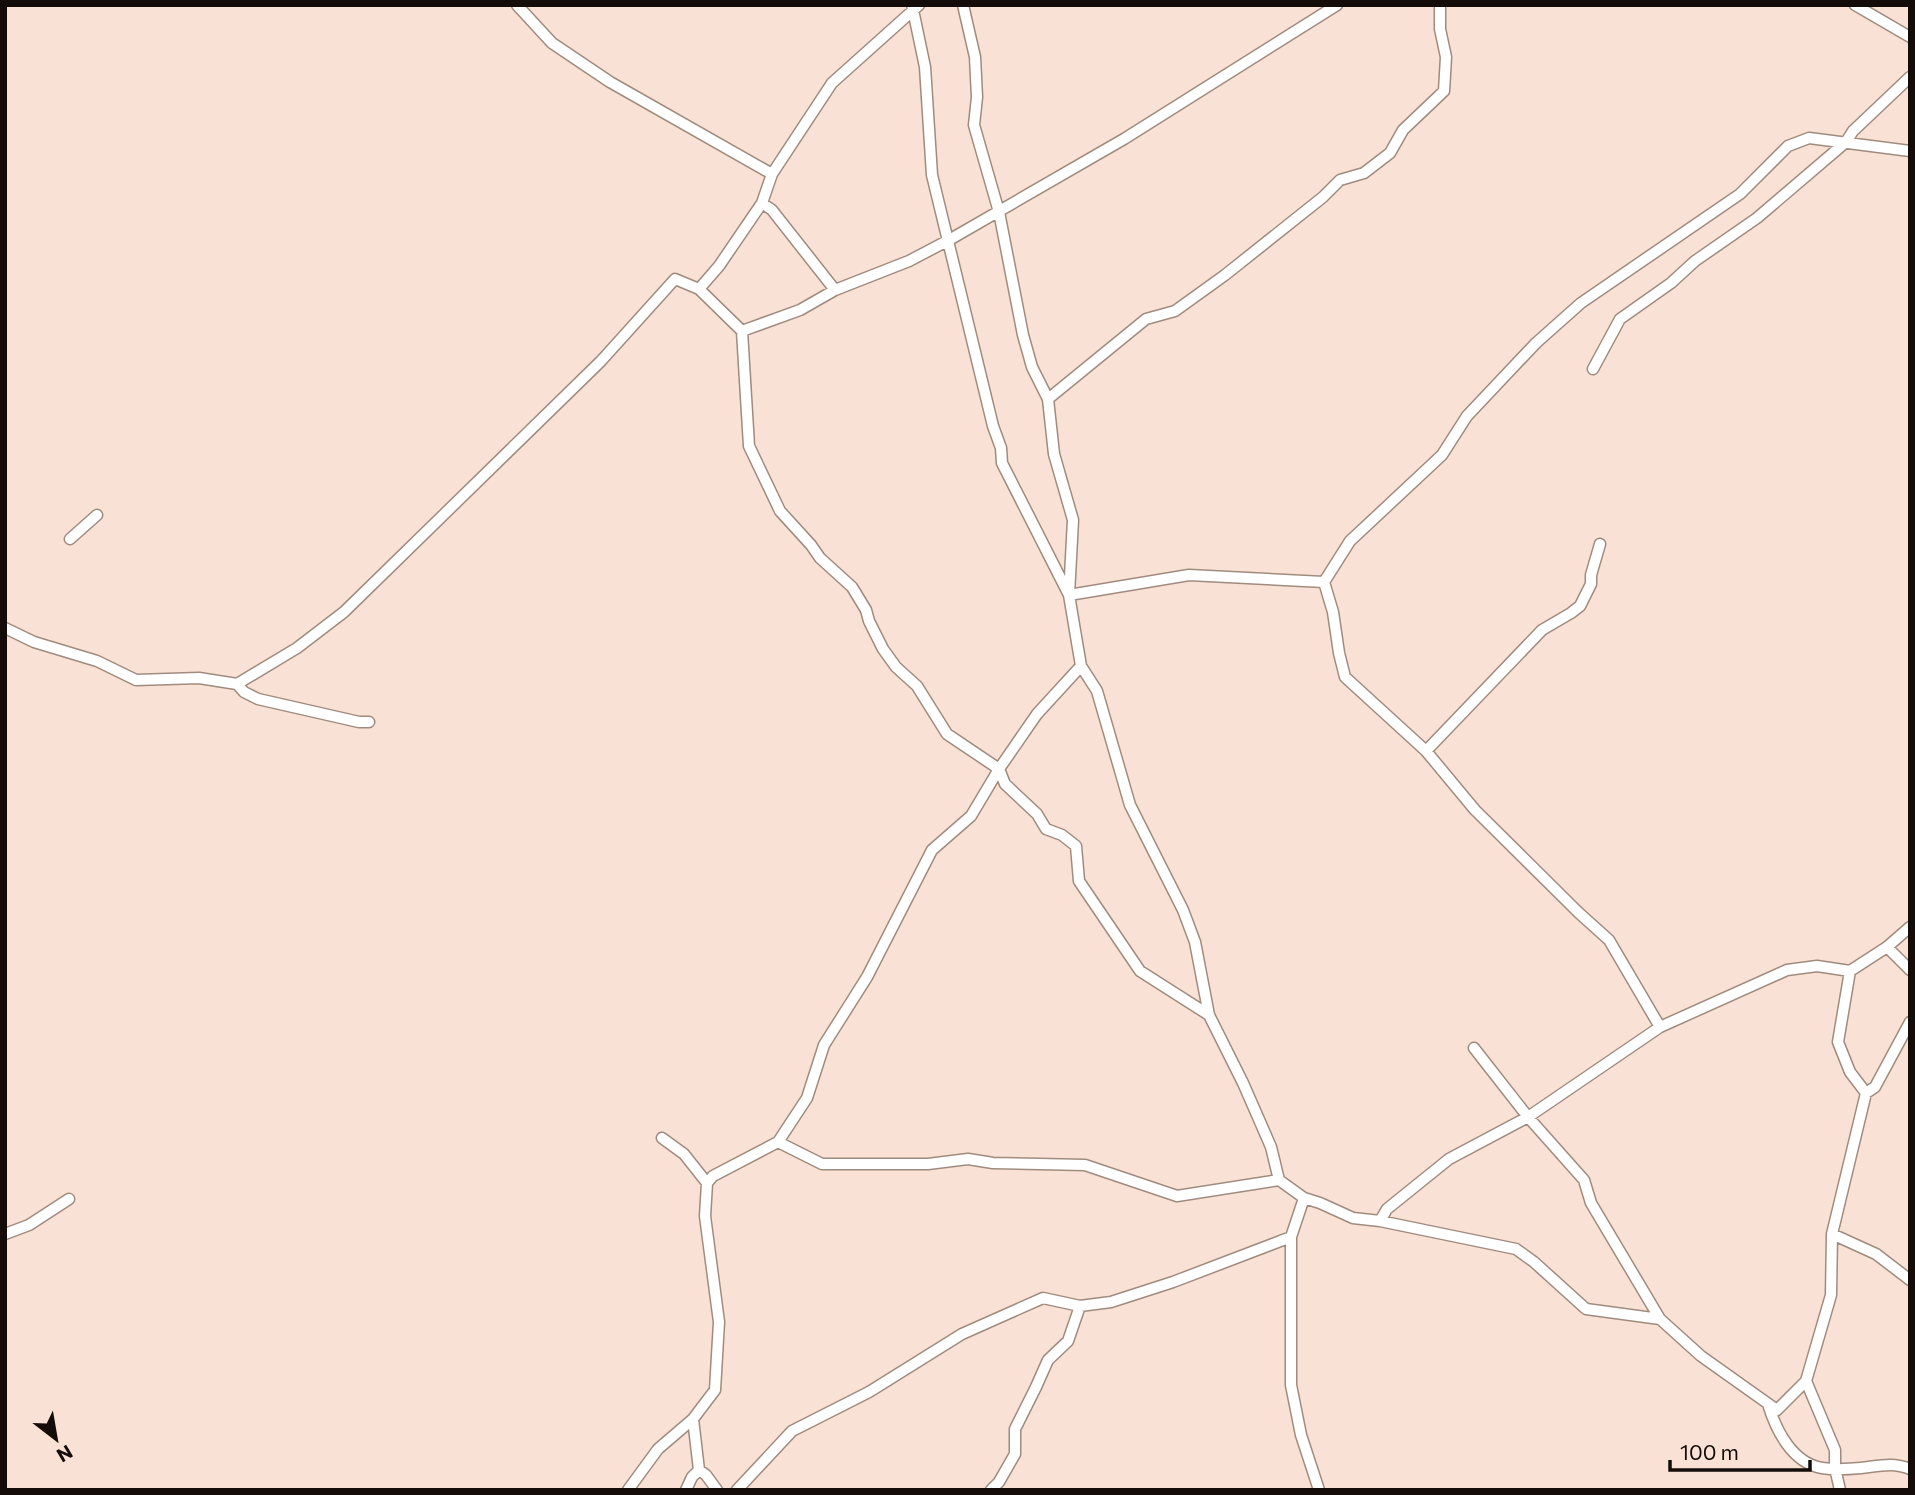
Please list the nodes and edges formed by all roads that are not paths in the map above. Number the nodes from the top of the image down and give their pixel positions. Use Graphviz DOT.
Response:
graph roads {
  1 [pos="517,5"];
  2 [pos="963,5"];
  3 [pos="1336,5"];
  4 [pos="1440,5"];
  5 [pos="1855,5"];
  6 [pos="914,7"];
  7 [pos="1910,37"];
  8 [pos="1909,80"];
  9 [pos="1846,142"];
  10 [pos="1910,151"];
  11 [pos="772,174"];
  12 [pos="762,203"];
  13 [pos="999,212"];
  14 [pos="949,240"];
  15 [pos="699,289"];
  16 [pos="835,290"];
  17 [pos="742,331"];
  18 [pos="1593,369"];
  19 [pos="1048,398"];
  20 [pos="97,514"];
  21 [pos="70,540"];
  22 [pos="1600,544"];
  23 [pos="1324,582"];
  24 [pos="1069,596"];
  25 [pos="5,628"];
  26 [pos="1081,666"];
  27 [pos="237,684"];
  28 [pos="369,722"];
  29 [pos="1426,751"];
  30 [pos="999,769"];
  31 [pos="1910,927"];
  32 [pos="1886,947"];
  33 [pos="1910,970"];
  34 [pos="1850,971"];
  35 [pos="1209,1015"];
  36 [pos="1910,1022"];
  37 [pos="1660,1027"];
  38 [pos="1474,1048"];
  39 [pos="1866,1093"];
  40 [pos="1528,1117"];
  41 [pos="662,1138"];
  42 [pos="778,1143"];
  43 [pos="1279,1180"];
  44 [pos="707,1183"];
  45 [pos="1304,1198"];
  46 [pos="69,1199"];
  47 [pos="1380,1221"];
  48 [pos="5,1234"];
  49 [pos="1832,1234"];
  50 [pos="1291,1237"];
  51 [pos="1910,1279"];
  52 [pos="1080,1306"];
  53 [pos="1660,1319"];
  54 [pos="1805,1381"];
  55 [pos="1768,1404"];
  56 [pos="693,1419"];
  57 [pos="1835,1468"];
  58 [pos="1910,1469"];
  59 [pos="699,1470"];
  60 [pos="628,1490"];
  61 [pos="686,1490"];
  62 [pos="717,1490"];
  63 [pos="737,1490"];
  64 [pos="991,1490"];
  65 [pos="1319,1490"];
  66 [pos="1840,1490"];
  1 -- 11 [label="street"];
  2 -- 13 [label="street"];
  3 -- 13 [label="street"];
  4 -- 19 [label="street"];
  5 -- 7 [label="street"];
  6 -- 11 [label="street"];
  6 -- 14 [label="street"];
  8 -- 9 [label="street"];
  9 -- 10 [label="street"];
  9 -- 18 [label="street"];
  9 -- 23 [label="street"];
  11 -- 12 [label="street"];
  12 -- 15 [label="street"];
  12 -- 16 [label="street"];
  13 -- 14 [label="street"];
  13 -- 19 [label="street"];
  14 -- 16 [label="street"];
  14 -- 24 [label="street"];
  15 -- 17 [label="street"];
  15 -- 27 [label="street"];
  16 -- 17 [label="street"];
  17 -- 30 [label="street"];
  19 -- 24 [label="street"];
  20 -- 21 [label="street"];
  22 -- 29 [label="street"];
  23 -- 24 [label="street"];
  23 -- 29 [label="street"];
  24 -- 26 [label="street"];
  25 -- 27 [label="street"];
  26 -- 30 [label="street"];
  26 -- 35 [label="street"];
  27 -- 28 [label="street"];
  29 -- 37 [label="street"];
  30 -- 35 [label="street"];
  30 -- 42 [label="street"];
  31 -- 32 [label="street"];
  32 -- 33 [label="street"];
  32 -- 34 [label="street"];
  34 -- 37 [label="street"];
  34 -- 39 [label="street"];
  35 -- 43 [label="street"];
  36 -- 39 [label="street"];
  37 -- 40 [label="street"];
  38 -- 40 [label="street"];
  39 -- 49 [label="street"];
  40 -- 47 [label="street"];
  40 -- 53 [label="street"];
  41 -- 44 [label="street"];
  42 -- 43 [label="street"];
  42 -- 44 [label="street"];
  43 -- 45 [label="street"];
  44 -- 56 [label="street"];
  45 -- 47 [label="street"];
  45 -- 50 [label="street"];
  46 -- 48 [label="street"];
  47 -- 53 [label="street"];
  49 -- 51 [label="street"];
  49 -- 54 [label="street"];
  50 -- 52 [label="street"];
  50 -- 65 [label="street"];
  52 -- 63 [label="street"];
  52 -- 64 [label="street"];
  53 -- 55 [label="street"];
  54 -- 55 [label="street"];
  54 -- 57 [label="street"];
  55 -- 57 [label="street"];
  56 -- 59 [label="street"];
  56 -- 60 [label="street"];
  57 -- 58 [label="street"];
  57 -- 66 [label="street"];
  59 -- 61 [label="street"];
  59 -- 62 [label="street"];
}
